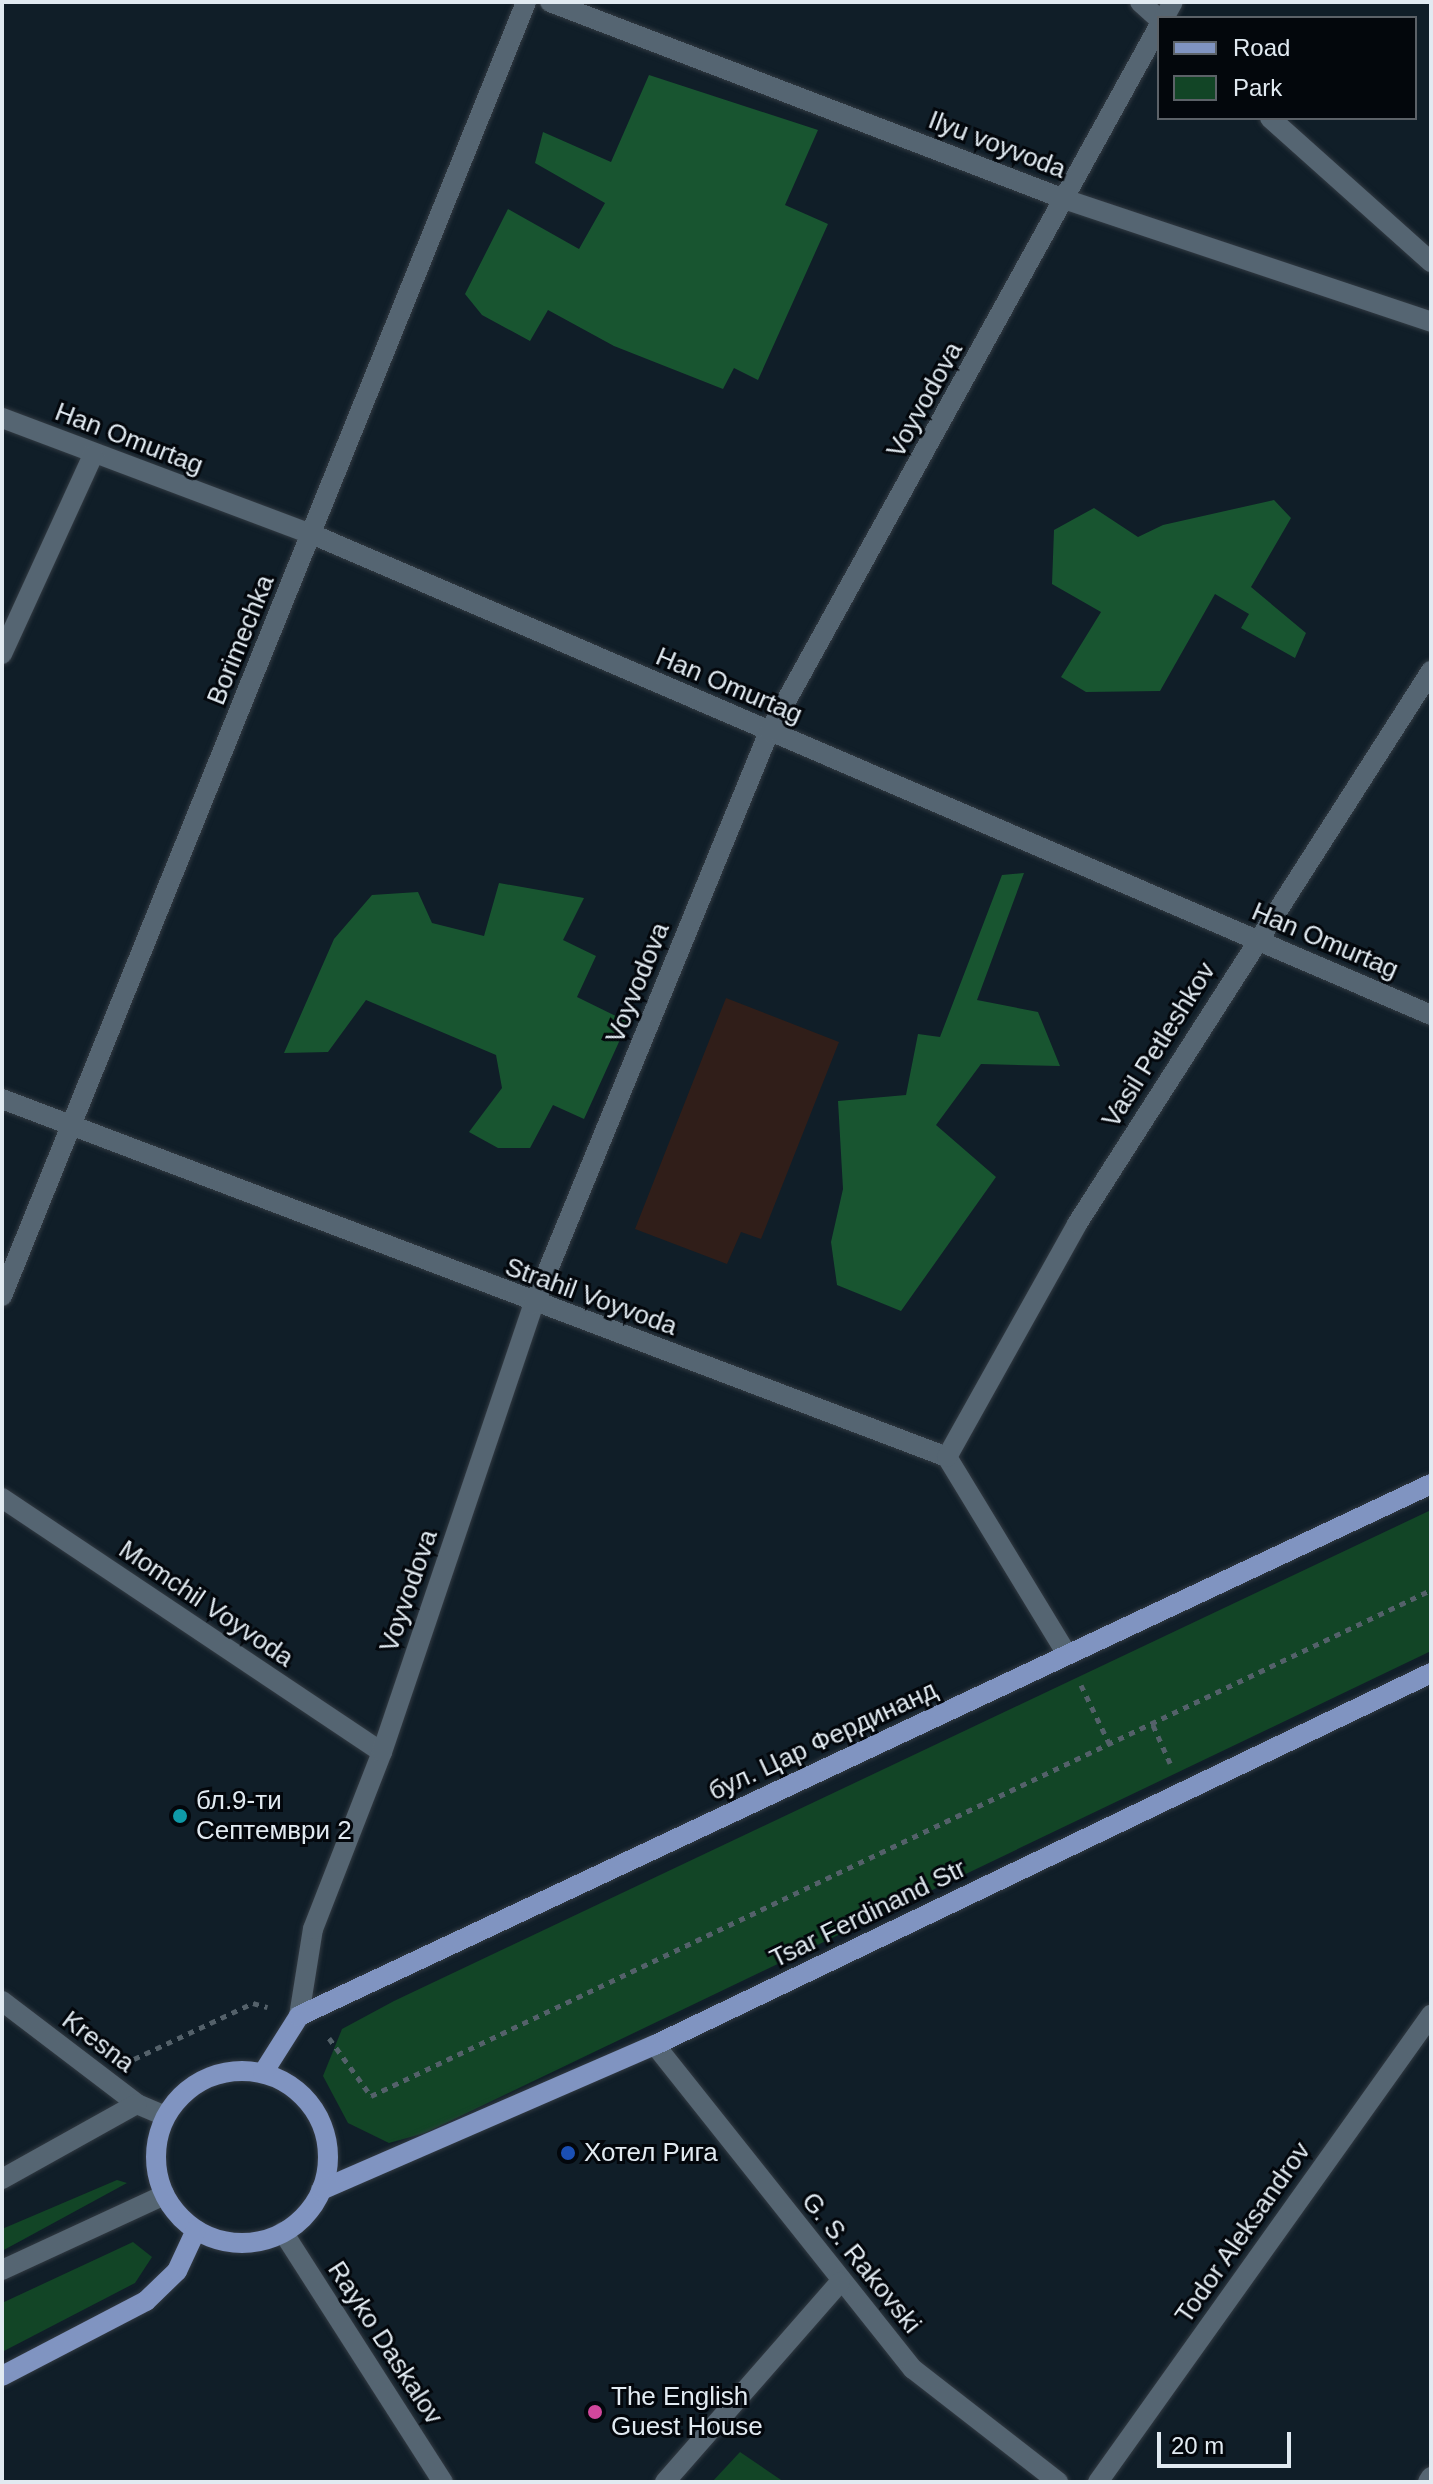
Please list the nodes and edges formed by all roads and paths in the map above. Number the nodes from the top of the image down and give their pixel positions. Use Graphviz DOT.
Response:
graph roads {
  1 [pos="526,2"];
  2 [pos="550,2"];
  3 [pos="1140,2"];
  4 [pos="1158,16"];
  5 [pos="1157,30"];
  6 [pos="1272,120"];
  7 [pos="1067,200"];
  8 [pos="1431,262"];
  9 [pos="1431,322"];
  10 [pos="2,418"];
  11 [pos="93,455"];
  12 [pos="314,535"];
  13 [pos="2,654"];
  14 [pos="1431,671"];
  15 [pos="769,732"];
  16 [pos="1256,941"];
  17 [pos="1431,1015"];
  18 [pos="2,1099"];
  19 [pos="72,1127"];
  20 [pos="2,1296"];
  21 [pos="534,1304"];
  22 [pos="947,1457"];
  23 [pos="1431,1484"];
  24 [pos="2,1498"];
  25 [pos="1431,1590"];
  26 [pos="1067,1654"];
  27 [pos="1431,1673"];
  28 [pos="1153,1725"];
  29 [pos="1110,1745"];
  30 [pos="382,1752"];
  31 [pos="1174,1771"];
  32 [pos="2,2001"];
  33 [pos="1431,2015"];
  34 [pos="299,2016"];
  35 [pos="655,2045"];
  36 [pos="263,2073"];
  37 [pos="371,2096"];
  38 [pos="137,2104"];
  39 [pos="165,2116"];
  40 [pos="2,2179"];
  41 [pos="321,2190"];
  42 [pos="164,2195"];
  43 [pos="196,2230"];
  44 [pos="283,2232"];
  45 [pos="2,2270"];
  46 [pos="840,2282"];
  47 [pos="2,2376"];
  48 [pos="443,2482"];
  49 [pos="665,2482"];
  50 [pos="1058,2482"];
  51 [pos="1098,2482"];
  1 -- 12 [label="street, Borimechka"];
  2 -- 7 [label="street, Ilyu voyvoda"];
  3 -- 4 [label="street"];
  5 -- 7 [label="street, Voyvodova"];
  6 -- 8 [label="street"];
  7 -- 9 [label="street, Ilyu voyvoda"];
  7 -- 15 [label="street, Voyvodova"];
  10 -- 11 [label="street, Han Omurtag"];
  11 -- 12 [label="street, Han Omurtag"];
  11 -- 13 [label="street"];
  12 -- 15 [label="street, Han Omurtag"];
  12 -- 19 [label="street, Borimechka"];
  14 -- 16 [label="street, Vasil Petleshkov"];
  15 -- 16 [label="street, Han Omurtag"];
  15 -- 21 [label="street, Voyvodova"];
  16 -- 17 [label="street, Han Omurtag"];
  16 -- 22 [label="street, Vasil Petleshkov"];
  18 -- 19 [label="street, Strahil Voyvoda"];
  19 -- 20 [label="street, Borimechka"];
  19 -- 21 [label="street, Strahil Voyvoda"];
  21 -- 22 [label="street, Strahil Voyvoda"];
  21 -- 30 [label="street, Voyvodova"];
  22 -- 26 [label="street"];
  23 -- 26 [label="main road, бул. Цар Фердинанд"];
  24 -- 30 [label="street, Momchil Voyvoda"];
  25 -- 28 [label="path"];
  26 -- 29 [label="path"];
  26 -- 34 [label="main road, бул. Цар Фердинанд"];
  27 -- 35 [label="main road, Tsar Ferdinand Str"];
  28 -- 29 [label="path"];
  28 -- 31 [label="path"];
  29 -- 37 [label="path"];
  30 -- 34 [label="street, Voyvodova"];
  32 -- 38 [label="street, Kresna"];
  33 -- 51 [label="street, Todor Aleksandrov"];
  34 -- 36 [label="main road"];
  35 -- 41 [label="main road, Tsar Ferdinand Str"];
  35 -- 46 [label="street, G. S. Rakovski"];
  36 -- 39 [label="main road"];
  36 -- 41 [label="main road"];
  38 -- 39 [label="street, Kresna"];
  38 -- 40 [label="street"];
  39 -- 42 [label="main road"];
  41 -- 44 [label="main road"];
  42 -- 43 [label="main road"];
  42 -- 45 [label="street"];
  43 -- 44 [label="main road"];
  43 -- 47 [label="main road"];
  44 -- 48 [label="street, Rayko Daskalov"];
  46 -- 49 [label="street"];
  46 -- 50 [label="street, G. S. Rakovski"];
}
